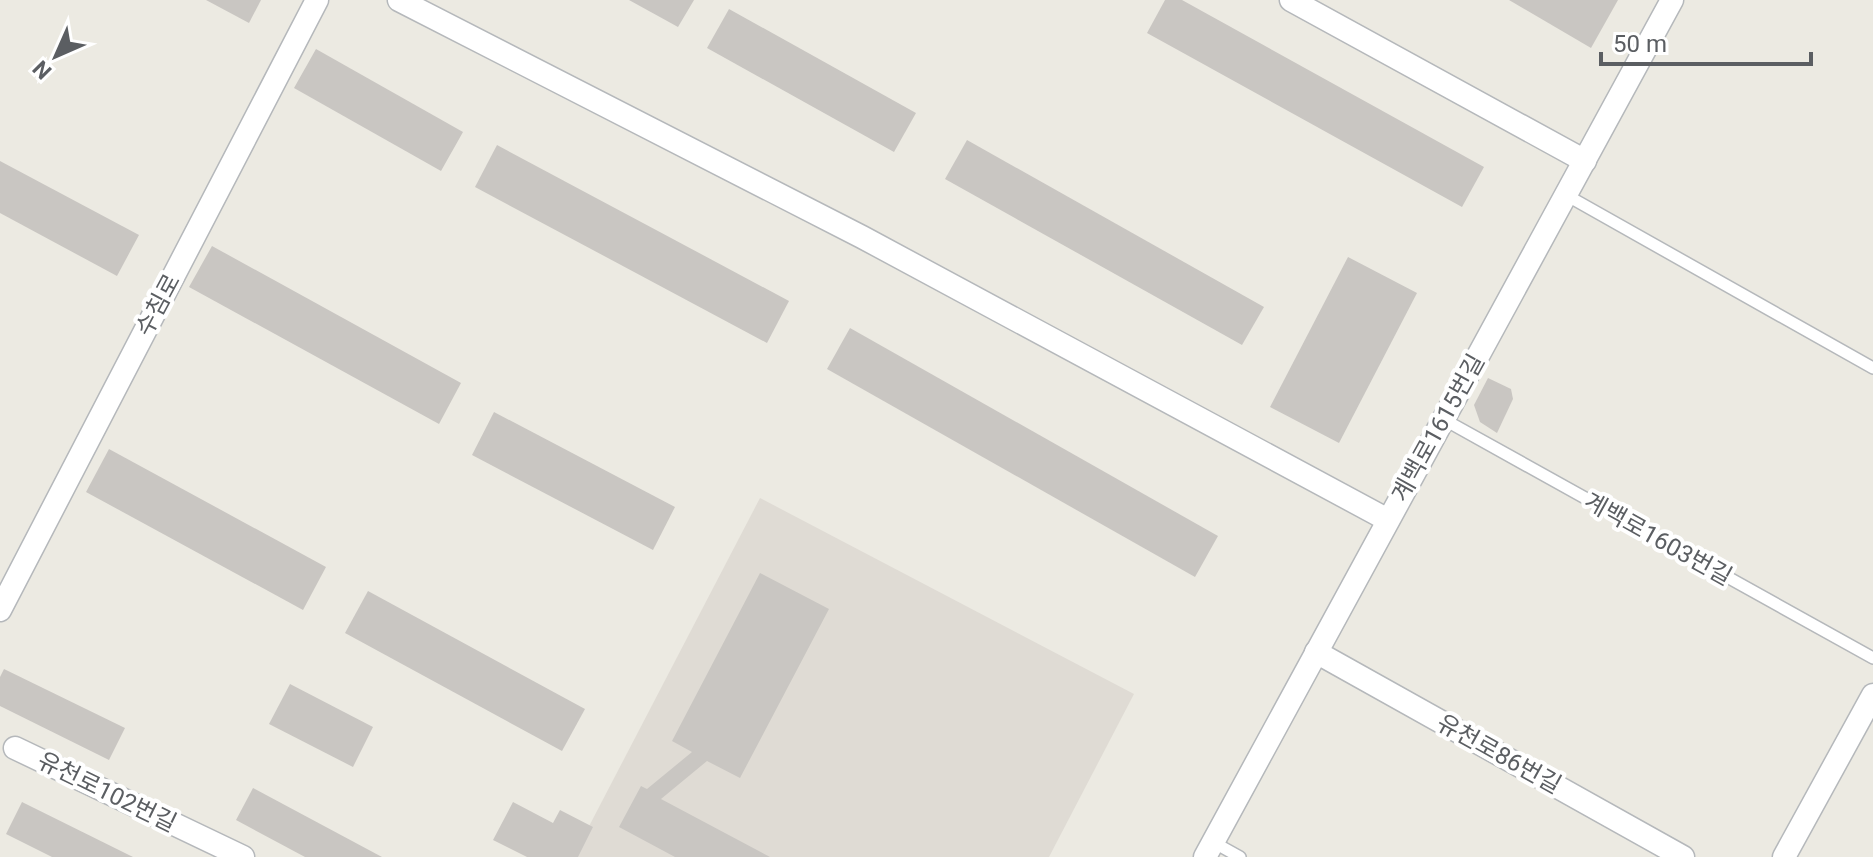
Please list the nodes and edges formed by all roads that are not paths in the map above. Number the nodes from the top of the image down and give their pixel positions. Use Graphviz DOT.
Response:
graph roads {
  1 [pos="317,0"];
  2 [pos="399,0"];
  3 [pos="1291,0"];
  4 [pos="1672,0"];
  5 [pos="1585,161"];
  6 [pos="1566,195"];
  7 [pos="1873,368"];
  8 [pos="1443,419"];
  9 [pos="1388,520"];
  10 [pos="0,610"];
  11 [pos="1316,652"];
  12 [pos="1873,658"];
  13 [pos="1873,695"];
  14 [pos="15,748"];
  15 [pos="1209,849"];
  16 [pos="243,857"];
  17 [pos="1240,857"];
  18 [pos="1683,857"];
  19 [pos="1784,857"];
  1 -- 10 [label="street, 수침로"];
  2 -- 9 [label="street"];
  3 -- 5 [label="street"];
  4 -- 5 [label="street, 계백로1615번길"];
  5 -- 6 [label="street, 계백로1615번길"];
  6 -- 7 [label="lane"];
  6 -- 8 [label="street, 계백로1615번길"];
  8 -- 9 [label="street, 계백로1615번길"];
  8 -- 12 [label="lane, 계백로1603번길"];
  9 -- 11 [label="street, 계백로1615번길"];
  11 -- 15 [label="street, 계백로1615번길"];
  11 -- 18 [label="street, 유천로86번길"];
  13 -- 19 [label="street"];
  14 -- 16 [label="street, 유천로102번길"];
  15 -- 17 [label="lane"];
}
